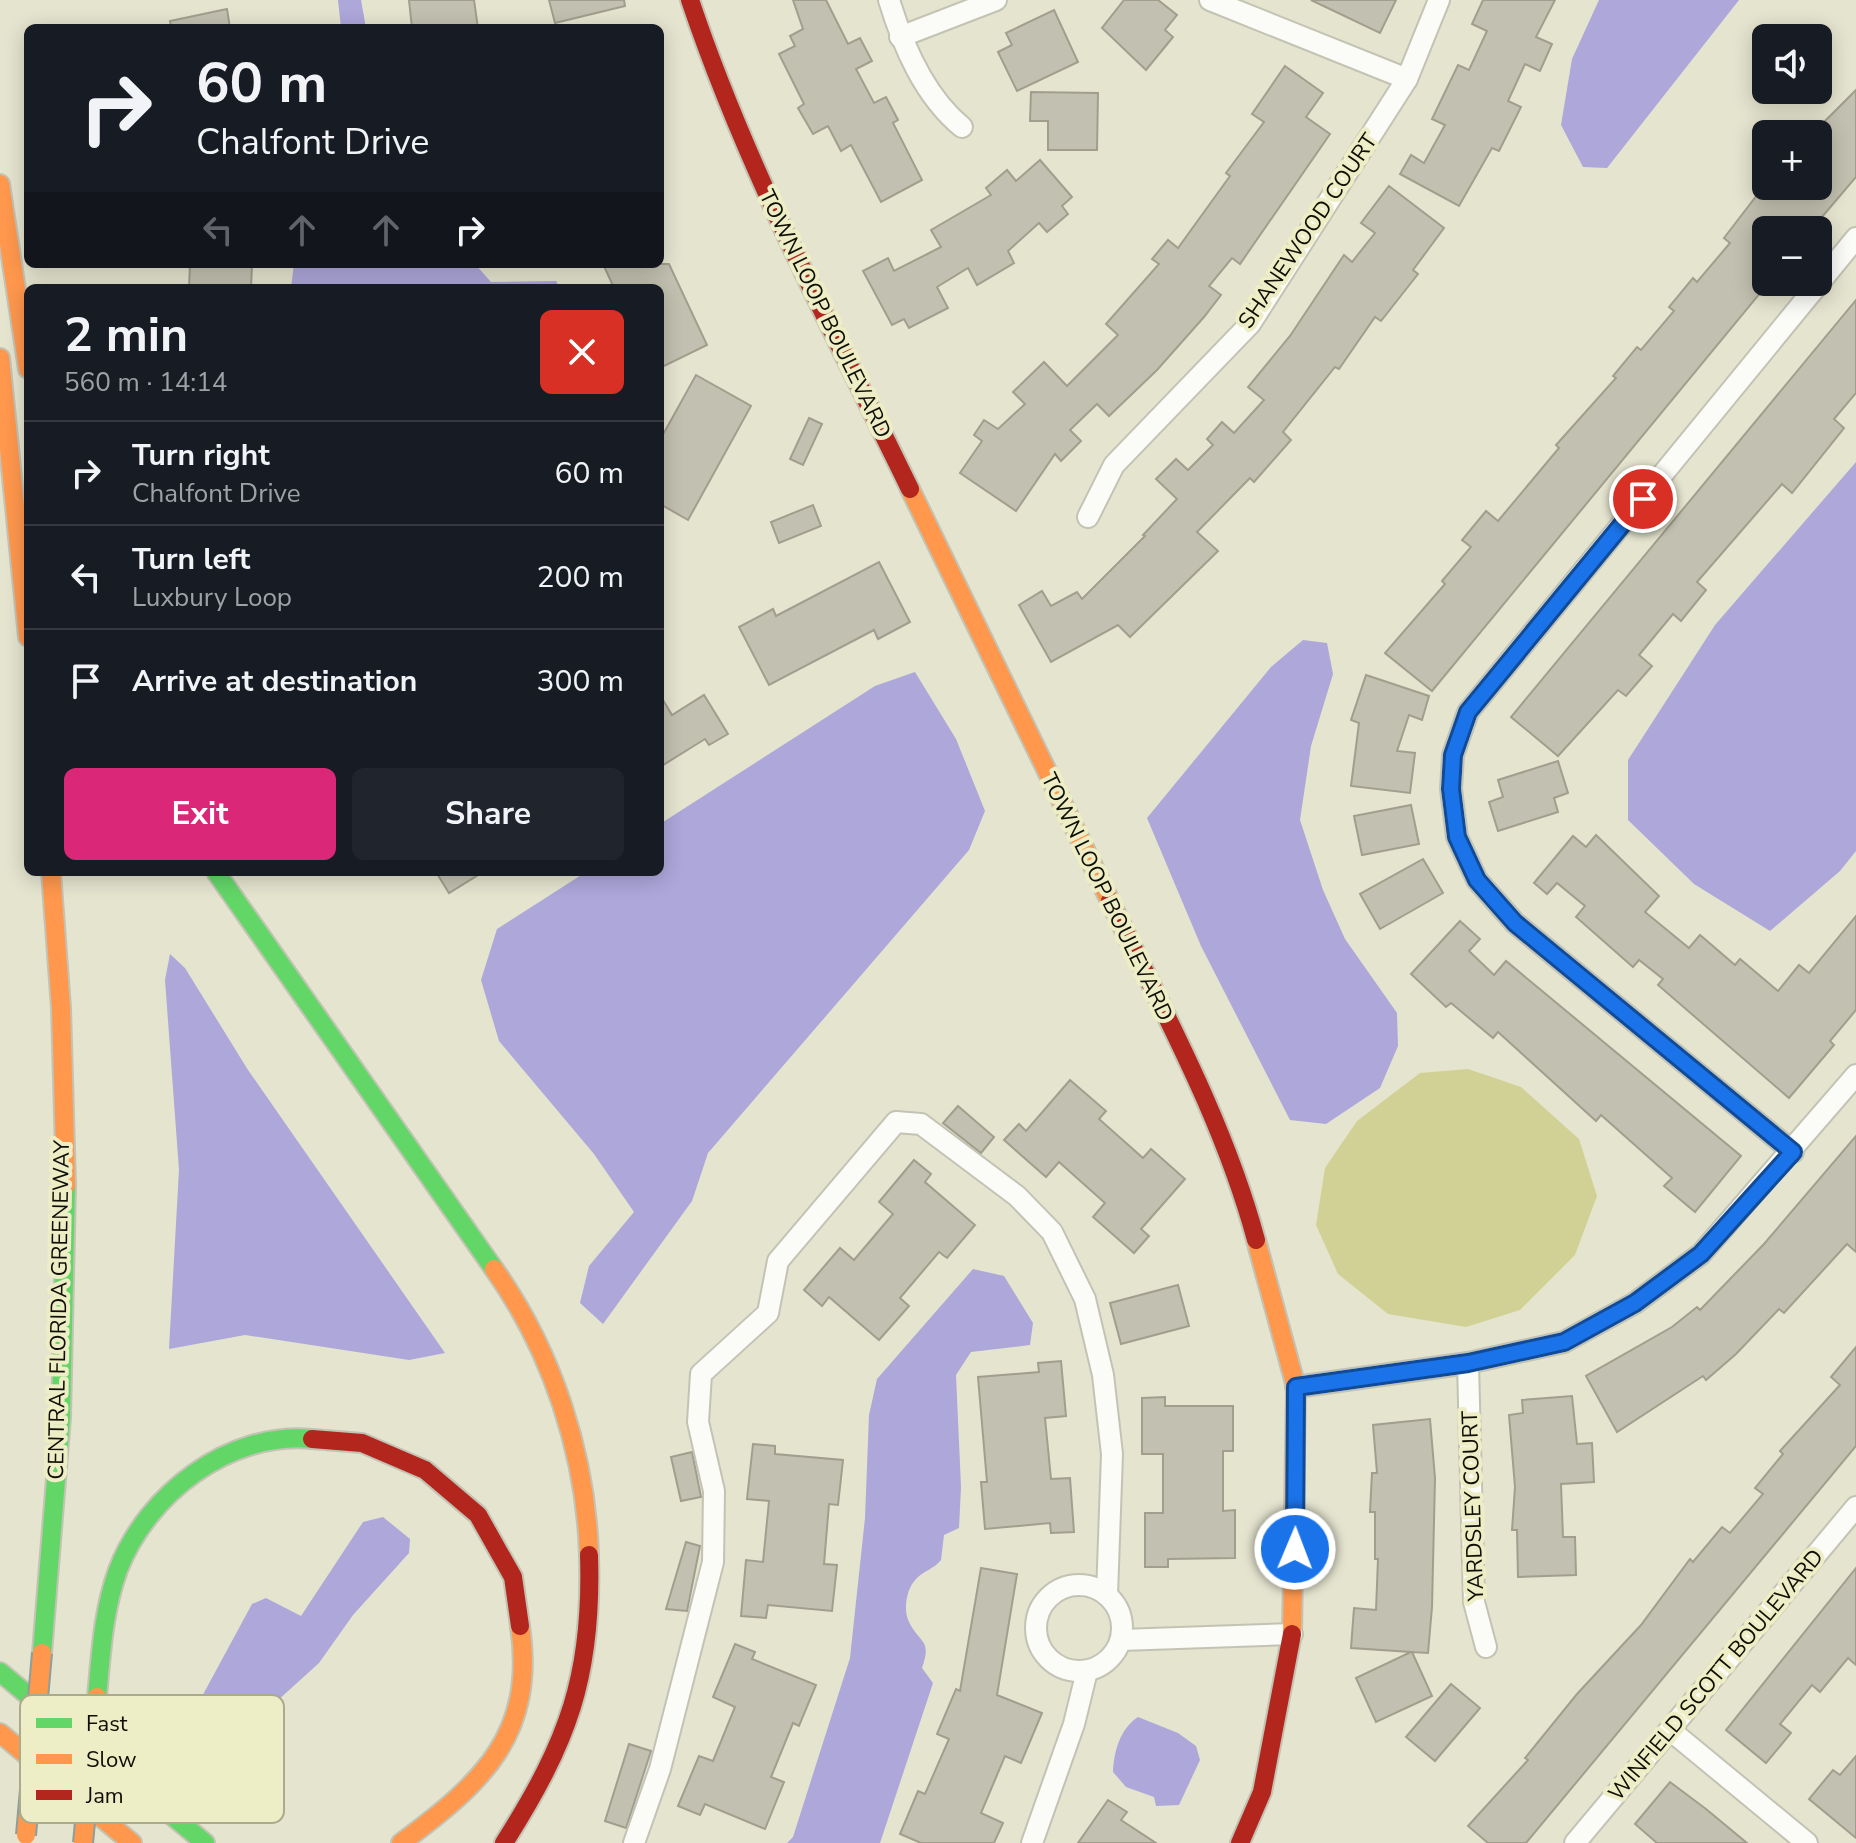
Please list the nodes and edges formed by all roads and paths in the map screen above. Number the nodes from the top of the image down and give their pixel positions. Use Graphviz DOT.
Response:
graph roads {
  1 [pos="690,0"];
  2 [pos="889,0"];
  3 [pos="996,0"];
  4 [pos="1210,0"];
  5 [pos="1439,0"];
  6 [pos="900,37"];
  7 [pos="1407,79"];
  8 [pos="962,127"];
  9 [pos="0,184"];
  10 [pos="1856,238"];
  11 [pos="24,343"];
  12 [pos="0,358"];
  13 [pos="1088,517"];
  14 [pos="24,597"];
  15 [pos="51,876"];
  16 [pos="219,876"];
  17 [pos="1856,1075"];
  18 [pos="1793,1152"];
  19 [pos="1468,1363"];
  20 [pos="1296,1387"];
  21 [pos="1856,1507"];
  22 [pos="1107,1595"];
  23 [pos="1292,1634"];
  24 [pos="1121,1640"];
  25 [pos="1486,1647"];
  26 [pos="1087,1671"];
  27 [pos="0,1672"];
  28 [pos="28,1695"];
  29 [pos="38,1695"];
  30 [pos="97,1695"];
  31 [pos="1670,1730"];
  32 [pos="0,1733"];
  33 [pos="20,1750"];
  34 [pos="549,1768"];
  35 [pos="11,1769"];
  36 [pos="20,1777"];
  37 [pos="75,1823"];
  38 [pos="85,1823"];
  39 [pos="108,1823"];
  40 [pos="163,1823"];
  41 [pos="181,1823"];
  42 [pos="203,1841"];
  43 [pos="83,1843"];
  44 [pos="99,1843"];
  45 [pos="132,1843"];
  46 [pos="401,1843"];
  47 [pos="504,1843"];
  48 [pos="526,1843"];
  49 [pos="634,1843"];
  50 [pos="1032,1843"];
  51 [pos="1240,1843"];
  52 [pos="1575,1843"];
  53 [pos="1807,1843"];
  1 -- 20 [label="main road, TOWN LOOP BOULEVARD"];
  2 -- 6 [label="street"];
  3 -- 6 [label="street"];
  4 -- 7 [label="street"];
  5 -- 7 [label="street, SHANEWOOD COURT"];
  6 -- 8 [label="street"];
  7 -- 13 [label="street, SHANEWOOD COURT"];
  9 -- 11 [label="main road"];
  10 -- 18 [label="street"];
  12 -- 14 [label="main road"];
  15 -- 29 [label="main road, CENTRAL FLORIDA GREENEWAY, bridge"];
  16 -- 34 [label="main road"];
  17 -- 18 [label="street"];
  18 -- 19 [label="street"];
  19 -- 20 [label="street"];
  19 -- 25 [label="street, YARDSLEY COURT"];
  20 -- 23 [label="main road, TOWN LOOP BOULEVARD"];
  21 -- 31 [label="street, WINFIELD SCOTT BOULEVARD"];
  22 -- 24 [label="street"];
  22 -- 26 [label="street"];
  22 -- 49 [label="street"];
  23 -- 24 [label="street"];
  23 -- 51 [label="main road, TOWN LOOP BOULEVARD"];
  24 -- 26 [label="street"];
  26 -- 50 [label="street"];
  27 -- 28 [label="main road"];
  30 -- 46 [label="main road, bridge"];
  31 -- 52 [label="street, WINFIELD SCOTT BOULEVARD"];
  31 -- 53 [label="street"];
  32 -- 33 [label="main road"];
  34 -- 47 [label="main road"];
  34 -- 48 [label="main road"];
  35 -- 36 [label="main road"];
  37 -- 44 [label="main road"];
  38 -- 43 [label="main road, bridge"];
  39 -- 45 [label="main road"];
  40 -- 42 [label="main road"];
  41 -- 42 [label="main road"];
}
